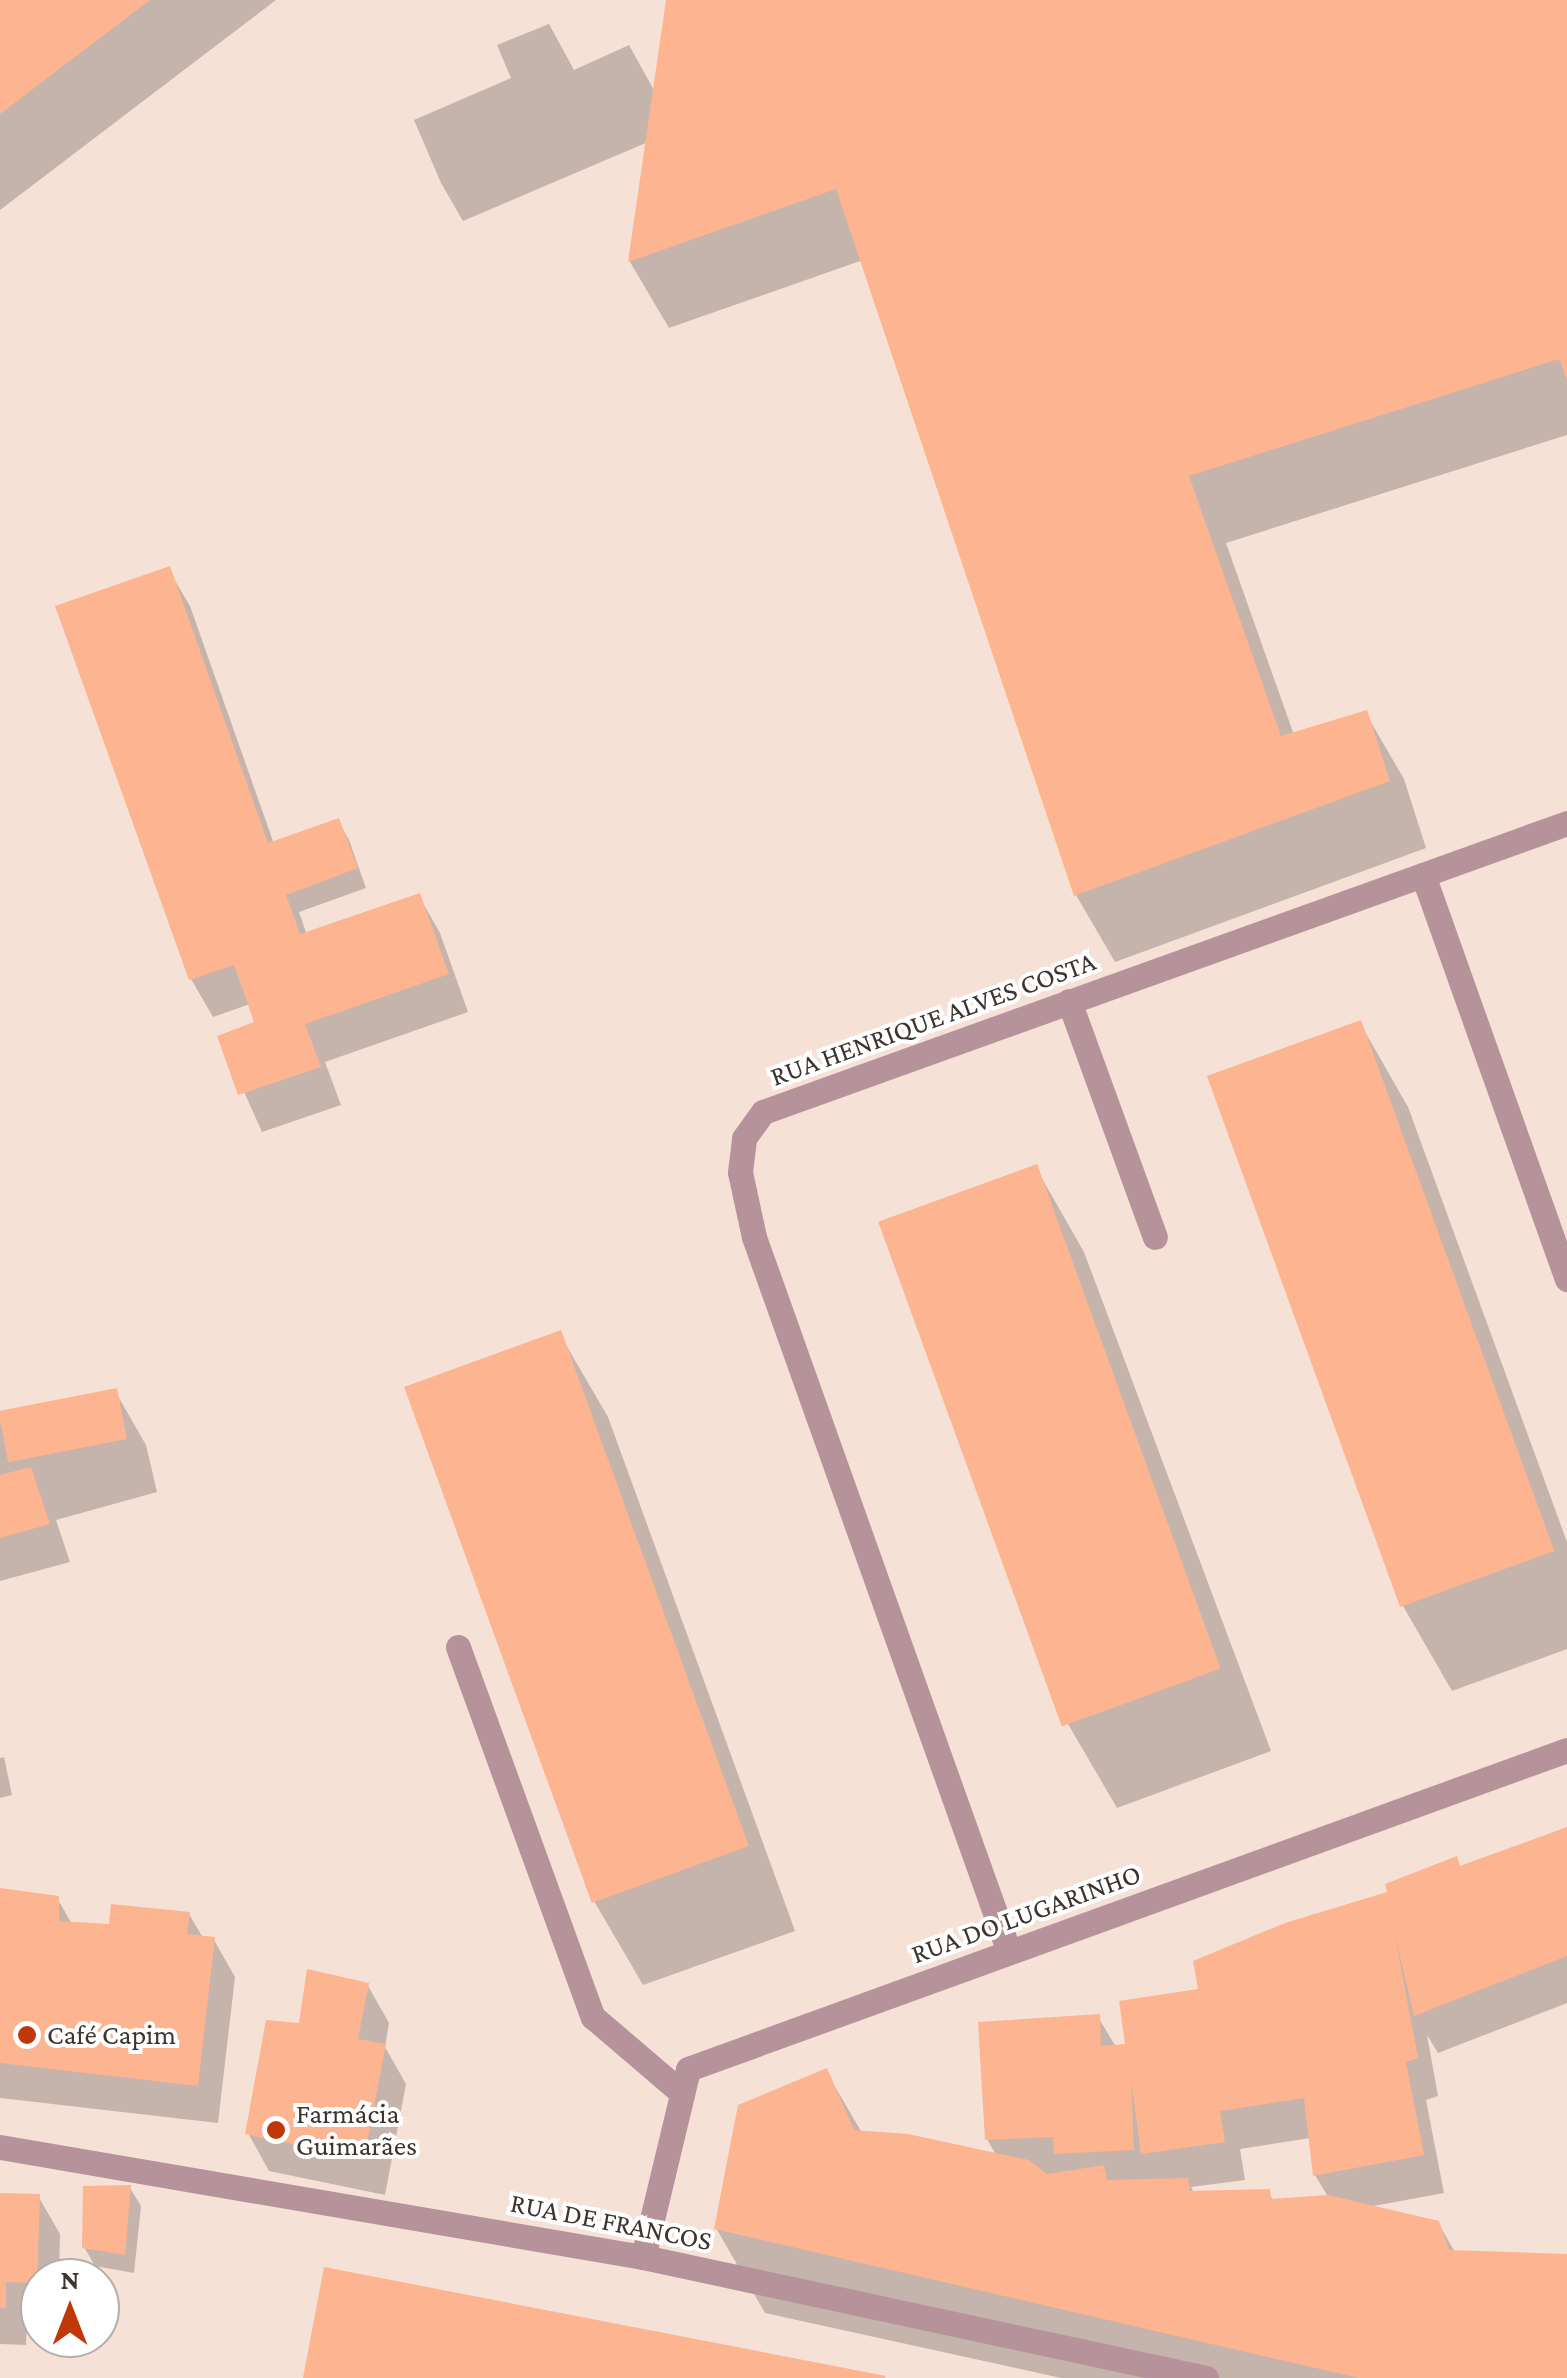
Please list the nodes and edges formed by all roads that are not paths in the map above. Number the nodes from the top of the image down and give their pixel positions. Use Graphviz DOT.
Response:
graph roads {
  1 [pos="1567,824"];
  2 [pos="1423,875"];
  3 [pos="1069,1001"];
  4 [pos="1155,1237"];
  5 [pos="1567,1278"];
  6 [pos="458,1647"];
  7 [pos="1567,1750"];
  8 [pos="1009,1952"];
  9 [pos="682,2093"];
  10 [pos="0,2147"];
  11 [pos="642,2258"];
  12 [pos="1072,2352"];
  13 [pos="1083,2378"];
  14 [pos="1206,2378"];
  1 -- 2 [label="street, RUA HENRIQUE ALVES COSTA"];
  2 -- 3 [label="street, RUA HENRIQUE ALVES COSTA"];
  2 -- 5 [label="street"];
  3 -- 4 [label="street"];
  3 -- 8 [label="street, RUA HENRIQUE ALVES COSTA"];
  6 -- 9 [label="street"];
  7 -- 8 [label="street, RUA DO LUGARINHO"];
  8 -- 9 [label="street, RUA DO LUGARINHO"];
  9 -- 11 [label="street, RUA DO LUGARINHO"];
  10 -- 11 [label="street, RUA DE FRANCOS"];
  11 -- 12 [label="street, RUA DE FRANCOS"];
  12 -- 13 [label="street"];
  12 -- 14 [label="street, RUA DE FRANCOS"];
}
